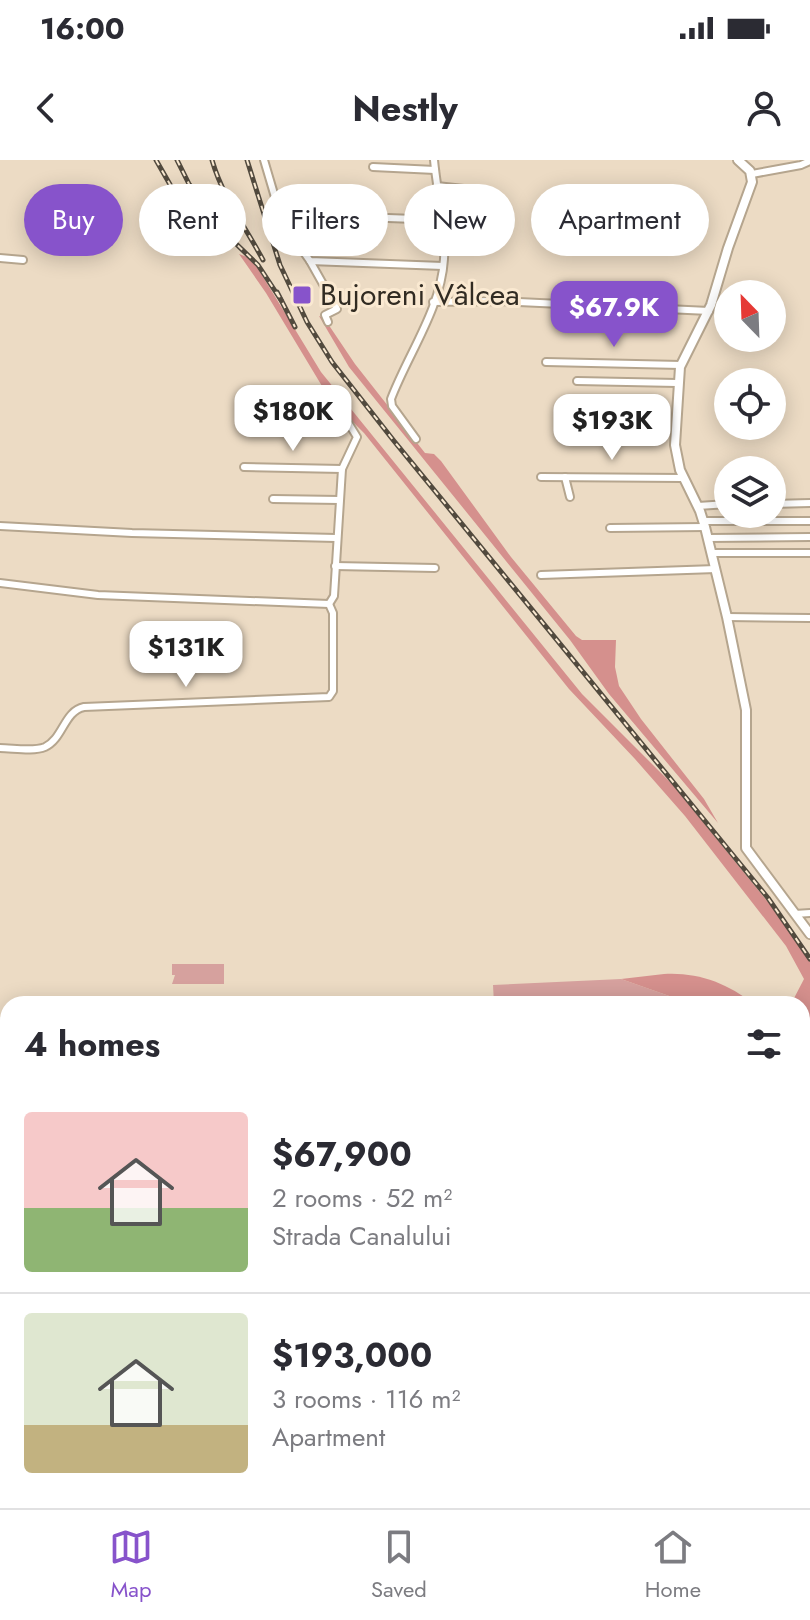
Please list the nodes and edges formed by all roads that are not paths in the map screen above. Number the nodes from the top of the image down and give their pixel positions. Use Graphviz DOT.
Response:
graph roads {
  1 [pos="264,160"];
  2 [pos="434,160"];
  3 [pos="738,160"];
  4 [pos="810,161"];
  5 [pos="373,167"];
  6 [pos="435,170"];
  7 [pos="752,174"];
  8 [pos="437,184"];
  9 [pos="388,218"];
  10 [pos="404,219"];
  11 [pos="443,256"];
  12 [pos="0,258"];
  13 [pos="23,260"];
  14 [pos="310,261"];
  15 [pos="443,266"];
  16 [pos="433,302"];
  17 [pos="709,311"];
  18 [pos="328,322"];
  19 [pos="546,362"];
  20 [pos="681,365"];
  21 [pos="577,381"];
  22 [pos="677,383"];
  23 [pos="346,419"];
  24 [pos="416,439"];
  25 [pos="244,467"];
  26 [pos="342,469"];
  27 [pos="541,477"];
  28 [pos="565,477"];
  29 [pos="683,478"];
  30 [pos="570,497"];
  31 [pos="273,499"];
  32 [pos="339,500"];
  33 [pos="810,503"];
  34 [pos="786,504"];
  35 [pos="714,505"];
  36 [pos="698,506"];
  37 [pos="810,521"];
  38 [pos="704,524"];
  39 [pos="0,526"];
  40 [pos="610,528"];
  41 [pos="810,537"];
  42 [pos="336,538"];
  43 [pos="708,538"];
  44 [pos="712,553"];
  45 [pos="810,553"];
  46 [pos="335,566"];
  47 [pos="435,568"];
  48 [pos="716,569"];
  49 [pos="541,575"];
  50 [pos="0,583"];
  51 [pos="329,604"];
  52 [pos="727,617"];
  53 [pos="810,618"];
  54 [pos="0,748"];
  55 [pos="810,913"];
  56 [pos="795,914"];
  57 [pos="810,934"];
  1 -- 14 [label="street"];
  2 -- 6 [label="street"];
  3 -- 7 [label="street"];
  4 -- 7 [label="street"];
  5 -- 6 [label="street"];
  6 -- 8 [label="street"];
  7 -- 17 [label="street"];
  9 -- 10 [label="street"];
  11 -- 15 [label="street"];
  12 -- 13 [label="street"];
  14 -- 15 [label="street"];
  14 -- 18 [label="street"];
  15 -- 16 [label="street"];
  16 -- 17 [label="street"];
  16 -- 24 [label="street"];
  17 -- 20 [label="street"];
  19 -- 20 [label="street"];
  20 -- 22 [label="street"];
  21 -- 22 [label="street"];
  22 -- 29 [label="street"];
  23 -- 26 [label="street"];
  25 -- 26 [label="street"];
  26 -- 32 [label="street"];
  27 -- 28 [label="street"];
  28 -- 29 [label="street"];
  28 -- 30 [label="street"];
  29 -- 36 [label="street"];
  31 -- 32 [label="street"];
  32 -- 42 [label="street"];
  33 -- 34 [label="street"];
  35 -- 36 [label="street"];
  36 -- 38 [label="street"];
  37 -- 38 [label="street"];
  38 -- 40 [label="street"];
  38 -- 43 [label="street"];
  39 -- 42 [label="street"];
  41 -- 43 [label="street"];
  42 -- 46 [label="street"];
  43 -- 44 [label="street"];
  44 -- 45 [label="street"];
  44 -- 48 [label="street"];
  46 -- 47 [label="street"];
  46 -- 51 [label="street"];
  48 -- 49 [label="street"];
  48 -- 52 [label="street"];
  50 -- 51 [label="street"];
  51 -- 54 [label="street"];
  52 -- 53 [label="street"];
  52 -- 56 [label="street"];
  55 -- 56 [label="street"];
  56 -- 57 [label="street"];
}
